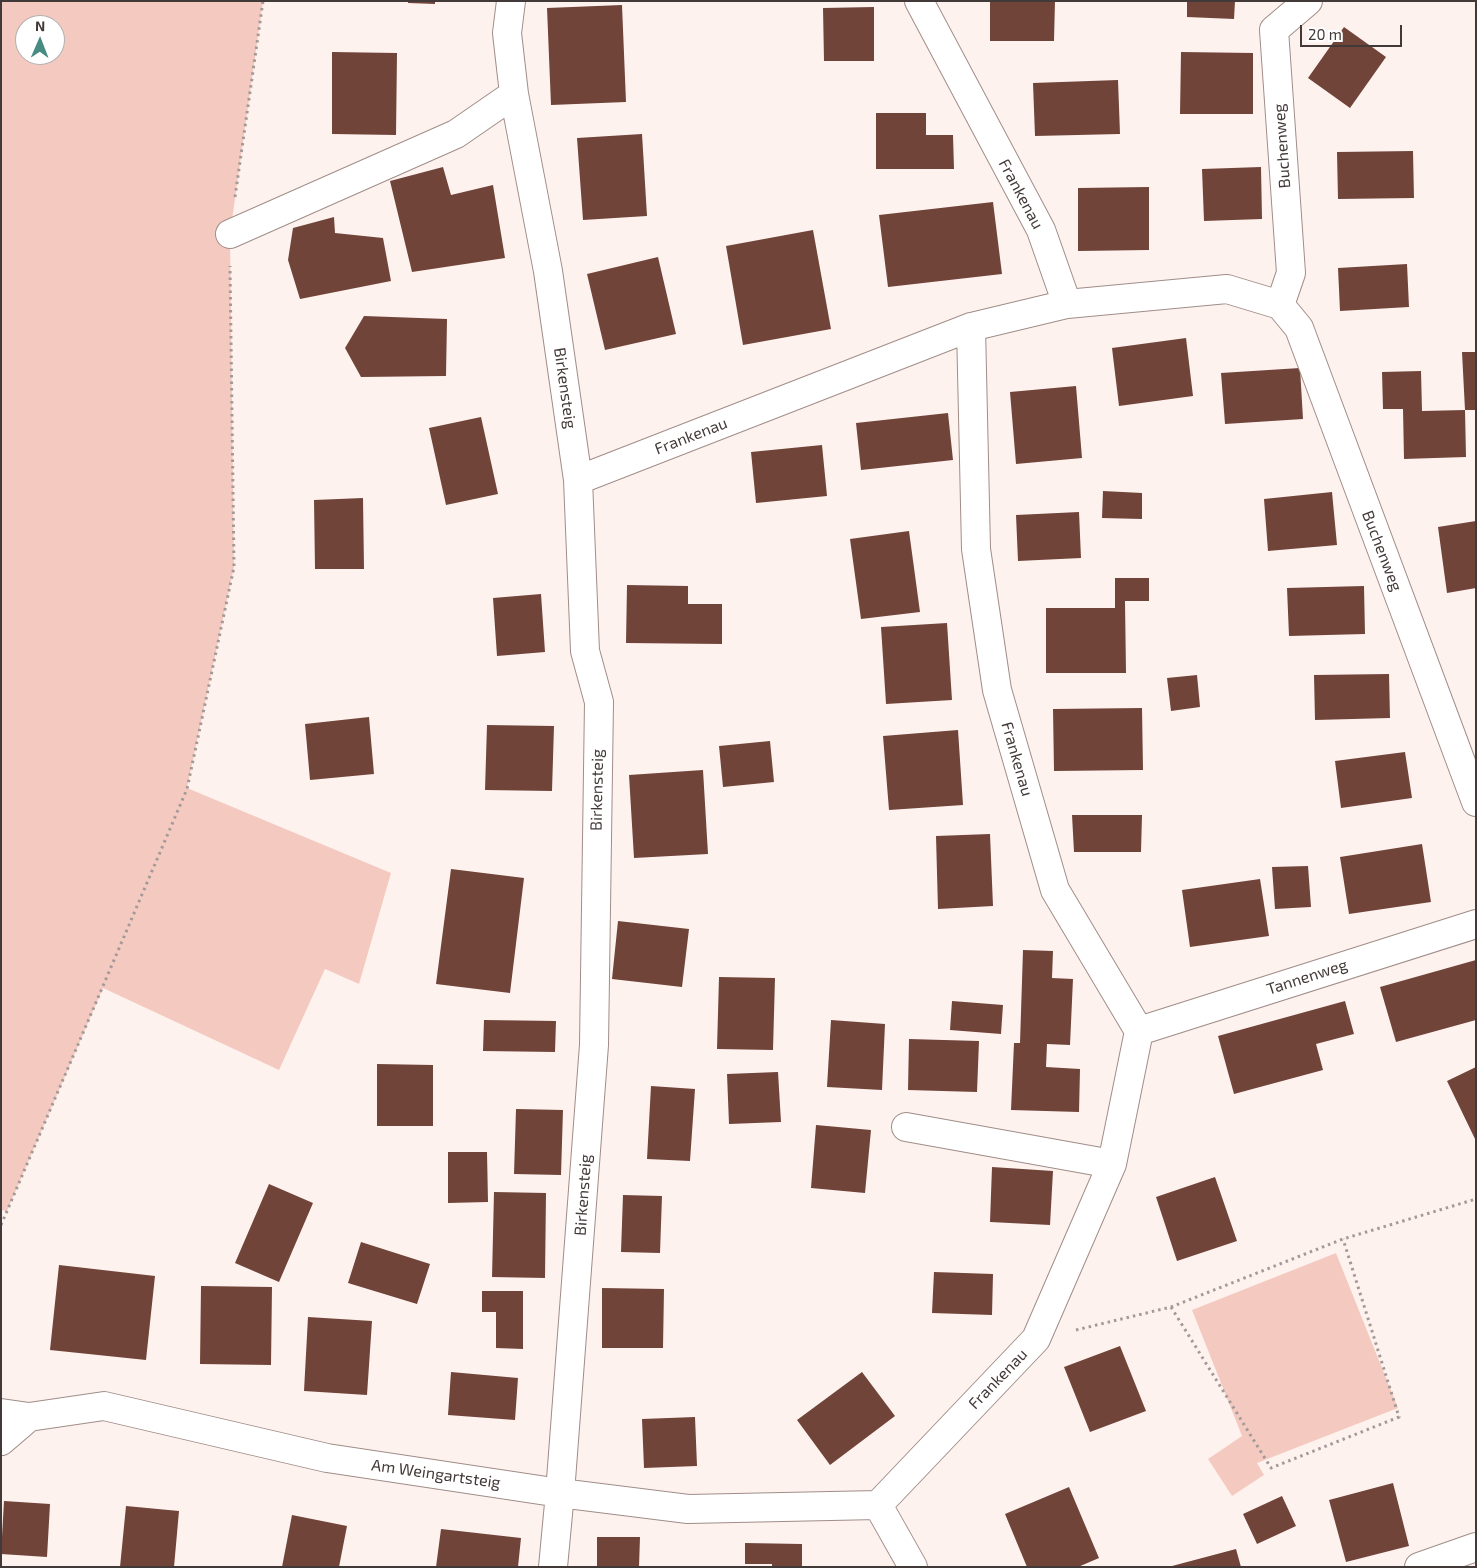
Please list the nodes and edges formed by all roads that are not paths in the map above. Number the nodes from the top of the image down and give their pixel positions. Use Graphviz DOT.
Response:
graph roads {
  1 [pos="511,1"];
  2 [pos="919,1"];
  3 [pos="1308,1"];
  4 [pos="514,94"];
  5 [pos="230,234"];
  6 [pos="1067,304"];
  7 [pos="1280,305"];
  8 [pos="971,327"];
  9 [pos="578,480"];
  10 [pos="1476,802"];
  11 [pos="1476,924"];
  12 [pos="1139,1031"];
  13 [pos="906,1127"];
  14 [pos="1112,1164"];
  15 [pos="1,1414"];
  16 [pos="29,1417"];
  17 [pos="1,1441"];
  18 [pos="560,1493"];
  19 [pos="878,1505"];
  20 [pos="1476,1547"];
  21 [pos="553,1567"];
  22 [pos="913,1567"];
  23 [pos="1419,1567"];
  1 -- 4 [label="street, Birkensteig"];
  2 -- 6 [label="street, Frankenau"];
  3 -- 7 [label="street, Buchenweg"];
  4 -- 5 [label="street"];
  4 -- 9 [label="street, Birkensteig"];
  6 -- 7 [label="street"];
  6 -- 8 [label="street, Frankenau"];
  7 -- 10 [label="street, Buchenweg"];
  8 -- 9 [label="street, Frankenau"];
  8 -- 12 [label="street, Frankenau"];
  9 -- 18 [label="street, Birkensteig"];
  11 -- 12 [label="street, Tannenweg"];
  12 -- 14 [label="street, Frankenau"];
  13 -- 14 [label="street"];
  14 -- 19 [label="street, Frankenau"];
  15 -- 16 [label="street, Am Weingartsteig"];
  16 -- 17 [label="street"];
  16 -- 18 [label="street, Am Weingartsteig"];
  18 -- 19 [label="street, Am Weingartsteig"];
  18 -- 21 [label="street, Birkensteig"];
  19 -- 22 [label="street"];
  20 -- 23 [label="street"];
}
